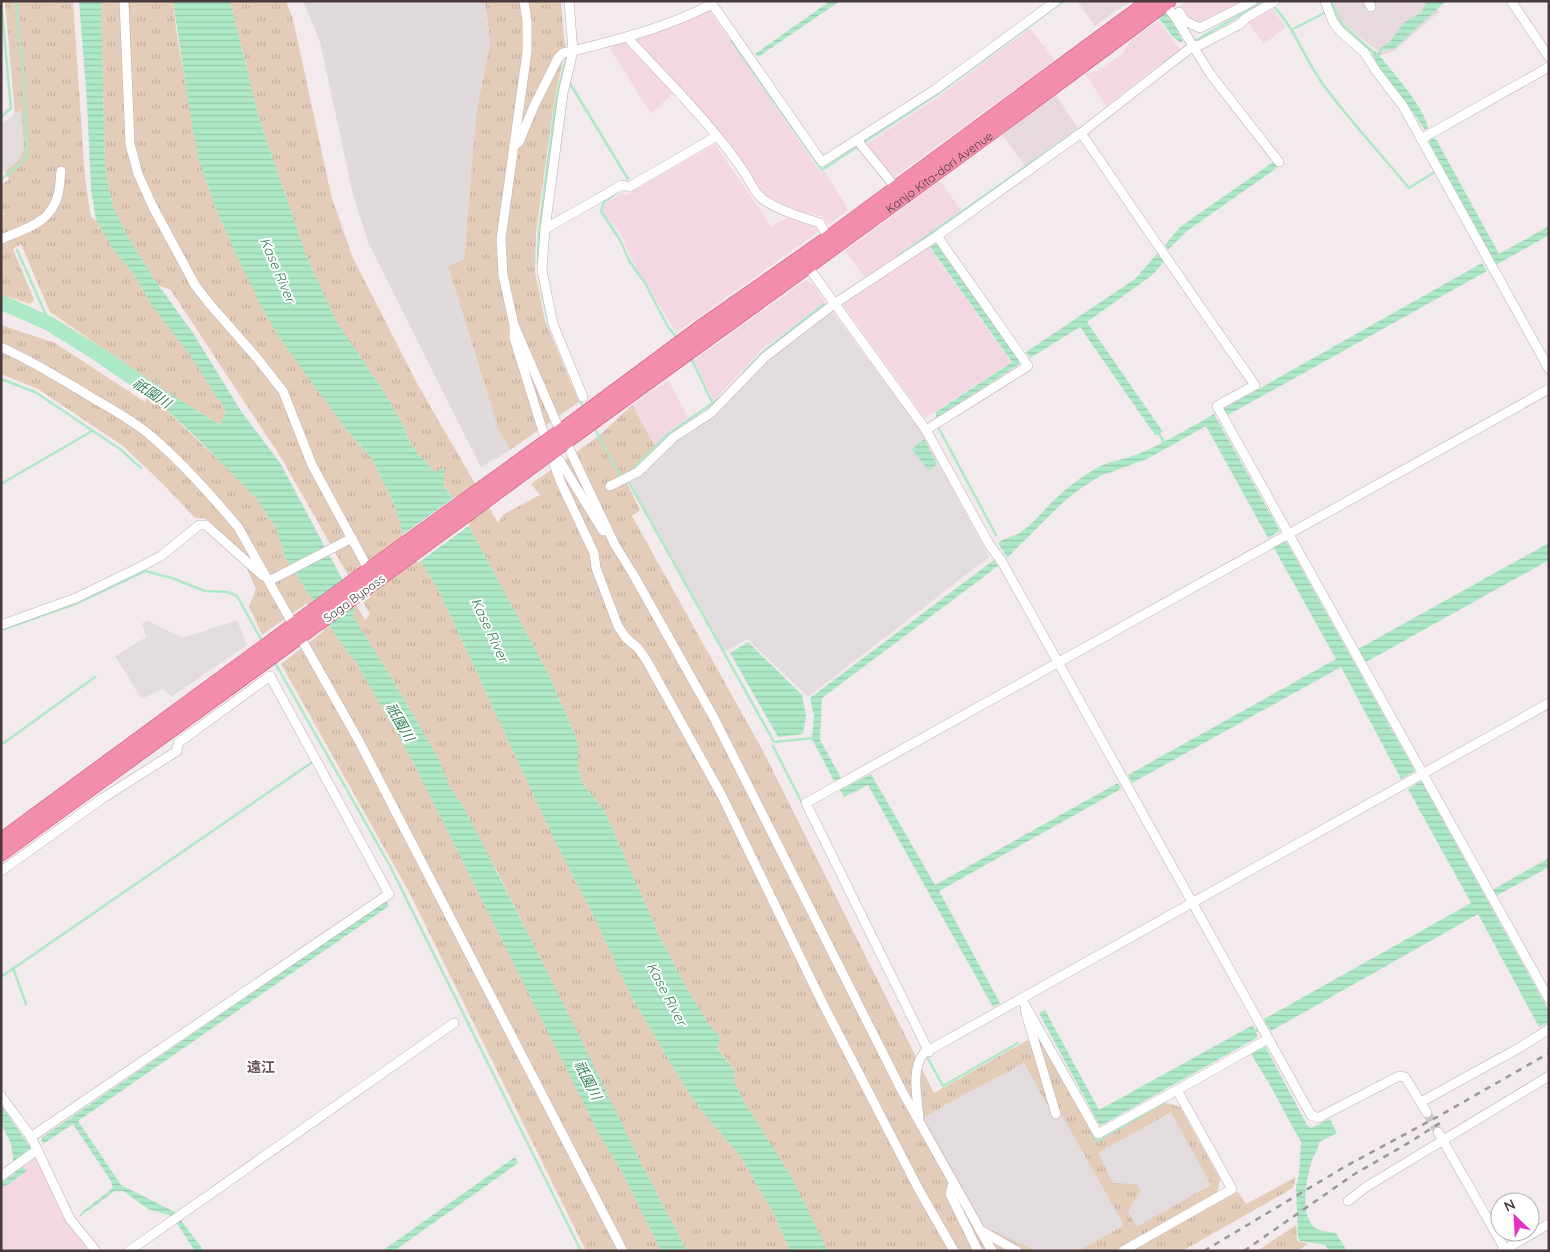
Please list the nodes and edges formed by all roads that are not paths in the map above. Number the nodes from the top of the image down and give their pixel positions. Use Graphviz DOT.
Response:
graph roads {
  1 [pos="124,1"];
  2 [pos="524,1"];
  3 [pos="569,1"];
  4 [pos="1056,1"];
  5 [pos="1149,1"];
  6 [pos="1253,1"];
  7 [pos="1325,1"];
  8 [pos="1511,1"];
  9 [pos="1166,2"];
  10 [pos="1272,3"];
  11 [pos="709,4"];
  12 [pos="1179,12"];
  13 [pos="627,37"];
  14 [pos="1191,43"];
  15 [pos="573,51"];
  16 [pos="1549,57"];
  17 [pos="1549,67"];
  18 [pos="1081,133"];
  19 [pos="1426,135"];
  20 [pos="717,136"];
  21 [pos="860,144"];
  22 [pos="514,146"];
  23 [pos="1279,162"];
  24 [pos="61,171"];
  25 [pos="896,188"];
  26 [pos="545,229"];
  27 [pos="828,238"];
  28 [pos="933,238"];
  29 [pos="1,239"];
  30 [pos="805,262"];
  31 [pos="834,304"];
  32 [pos="514,325"];
  33 [pos="702,334"];
  34 [pos="1,347"];
  35 [pos="1549,369"];
  36 [pos="1549,389"];
  37 [pos="583,397"];
  38 [pos="926,430"];
  39 [pos="564,436"];
  40 [pos="548,448"];
  41 [pos="610,486"];
  42 [pos="352,538"];
  43 [pos="1281,538"];
  44 [pos="615,545"];
  45 [pos="372,576"];
  46 [pos="269,581"];
  47 [pos="1,626"];
  48 [pos="296,632"];
  49 [pos="1058,663"];
  50 [pos="1549,703"];
  51 [pos="138,747"];
  52 [pos="1423,774"];
  53 [pos="1,840"];
  54 [pos="1,854"];
  55 [pos="1,871"];
  56 [pos="1193,903"];
  57 [pos="1021,998"];
  58 [pos="1549,999"];
  59 [pos="454,1023"];
  60 [pos="1548,1030"];
  61 [pos="1268,1039"];
  62 [pos="929,1052"];
  63 [pos="1549,1076"];
  64 [pos="1177,1090"];
  65 [pos="1,1096"];
  66 [pos="1421,1102"];
  67 [pos="1427,1113"];
  68 [pos="1056,1114"];
  69 [pos="919,1123"];
  70 [pos="1440,1136"];
  71 [pos="31,1137"];
  72 [pos="37,1150"];
  73 [pos="1,1176"];
  74 [pos="953,1183"];
  75 [pos="1348,1201"];
  76 [pos="1549,1224"];
  77 [pos="979,1230"];
  78 [pos="1503,1247"];
  79 [pos="96,1251"];
  80 [pos="129,1251"];
  81 [pos="624,1251"];
  82 [pos="954,1251"];
  83 [pos="978,1251"];
  84 [pos="992,1251"];
  85 [pos="1017,1251"];
  86 [pos="1124,1251"];
  1 -- 42 [label="street"];
  2 -- 22 [label="street"];
  3 -- 15 [label="street"];
  4 -- 21 [label="street"];
  5 -- 25 [label="highway, Kanjo Kita-dori Avenue"];
  6 -- 12 [label="street"];
  7 -- 19 [label="street"];
  8 -- 16 [label="street"];
  9 -- 14 [label="street"];
  9 -- 30 [label="highway, Kanjo Kita-dori Avenue"];
  10 -- 14 [label="street"];
  11 -- 13 [label="street"];
  11 -- 21 [label="street"];
  13 -- 15 [label="street"];
  13 -- 20 [label="street"];
  14 -- 18 [label="street"];
  14 -- 23 [label="street"];
  15 -- 22 [label="street"];
  15 -- 26 [label="street"];
  17 -- 19 [label="street"];
  18 -- 28 [label="street"];
  18 -- 43 [label="street"];
  19 -- 35 [label="street"];
  20 -- 26 [label="street"];
  20 -- 27 [label="street"];
  21 -- 25 [label="street"];
  22 -- 32 [label="street"];
  24 -- 29 [label="street"];
  25 -- 27 [label="highway, Kanjo Kita-dori Avenue"];
  26 -- 37 [label="street"];
  27 -- 30 [label="highway, Kanjo Kita-dori Avenue"];
  28 -- 31 [label="street"];
  28 -- 38 [label="street"];
  30 -- 31 [label="street"];
  30 -- 33 [label="highway, Kanjo Kita-dori Avenue"];
  31 -- 38 [label="street"];
  31 -- 41 [label="street"];
  32 -- 39 [label="street"];
  32 -- 40 [label="street"];
  33 -- 39 [label="highway, Saga Bypass"];
  34 -- 46 [label="street"];
  36 -- 43 [label="street"];
  38 -- 49 [label="street"];
  39 -- 44 [label="street"];
  39 -- 45 [label="highway, Saga Bypass, bridge"];
  40 -- 44 [label="street"];
  40 -- 82 [label="street"];
  42 -- 45 [label="street"];
  42 -- 46 [label="street"];
  43 -- 49 [label="street"];
  43 -- 52 [label="street"];
  44 -- 69 [label="street"];
  45 -- 48 [label="highway, Saga Bypass"];
  46 -- 47 [label="street"];
  46 -- 48 [label="street"];
  48 -- 51 [label="highway, Saga Bypass"];
  48 -- 81 [label="street"];
  49 -- 56 [label="street"];
  49 -- 62 [label="street"];
  50 -- 52 [label="street"];
  51 -- 53 [label="highway, Saga Bypass"];
  51 -- 54 [label="highway, Saga Bypass"];
  52 -- 56 [label="street"];
  52 -- 58 [label="street"];
  55 -- 71 [label="street"];
  56 -- 57 [label="street"];
  56 -- 61 [label="street"];
  57 -- 62 [label="street"];
  57 -- 64 [label="street"];
  57 -- 68 [label="street"];
  59 -- 80 [label="street"];
  60 -- 66 [label="street"];
  61 -- 64 [label="street"];
  61 -- 66 [label="street"];
  62 -- 69 [label="street"];
  63 -- 70 [label="street"];
  64 -- 86 [label="street"];
  65 -- 71 [label="street"];
  66 -- 67 [label="street"];
  69 -- 74 [label="street"];
  70 -- 75 [label="street"];
  70 -- 78 [label="street"];
  71 -- 72 [label="street"];
  72 -- 73 [label="street"];
  72 -- 79 [label="street"];
  74 -- 77 [label="street"];
  74 -- 83 [label="street"];
  76 -- 78 [label="street"];
  77 -- 84 [label="street"];
  77 -- 85 [label="street"];
}
